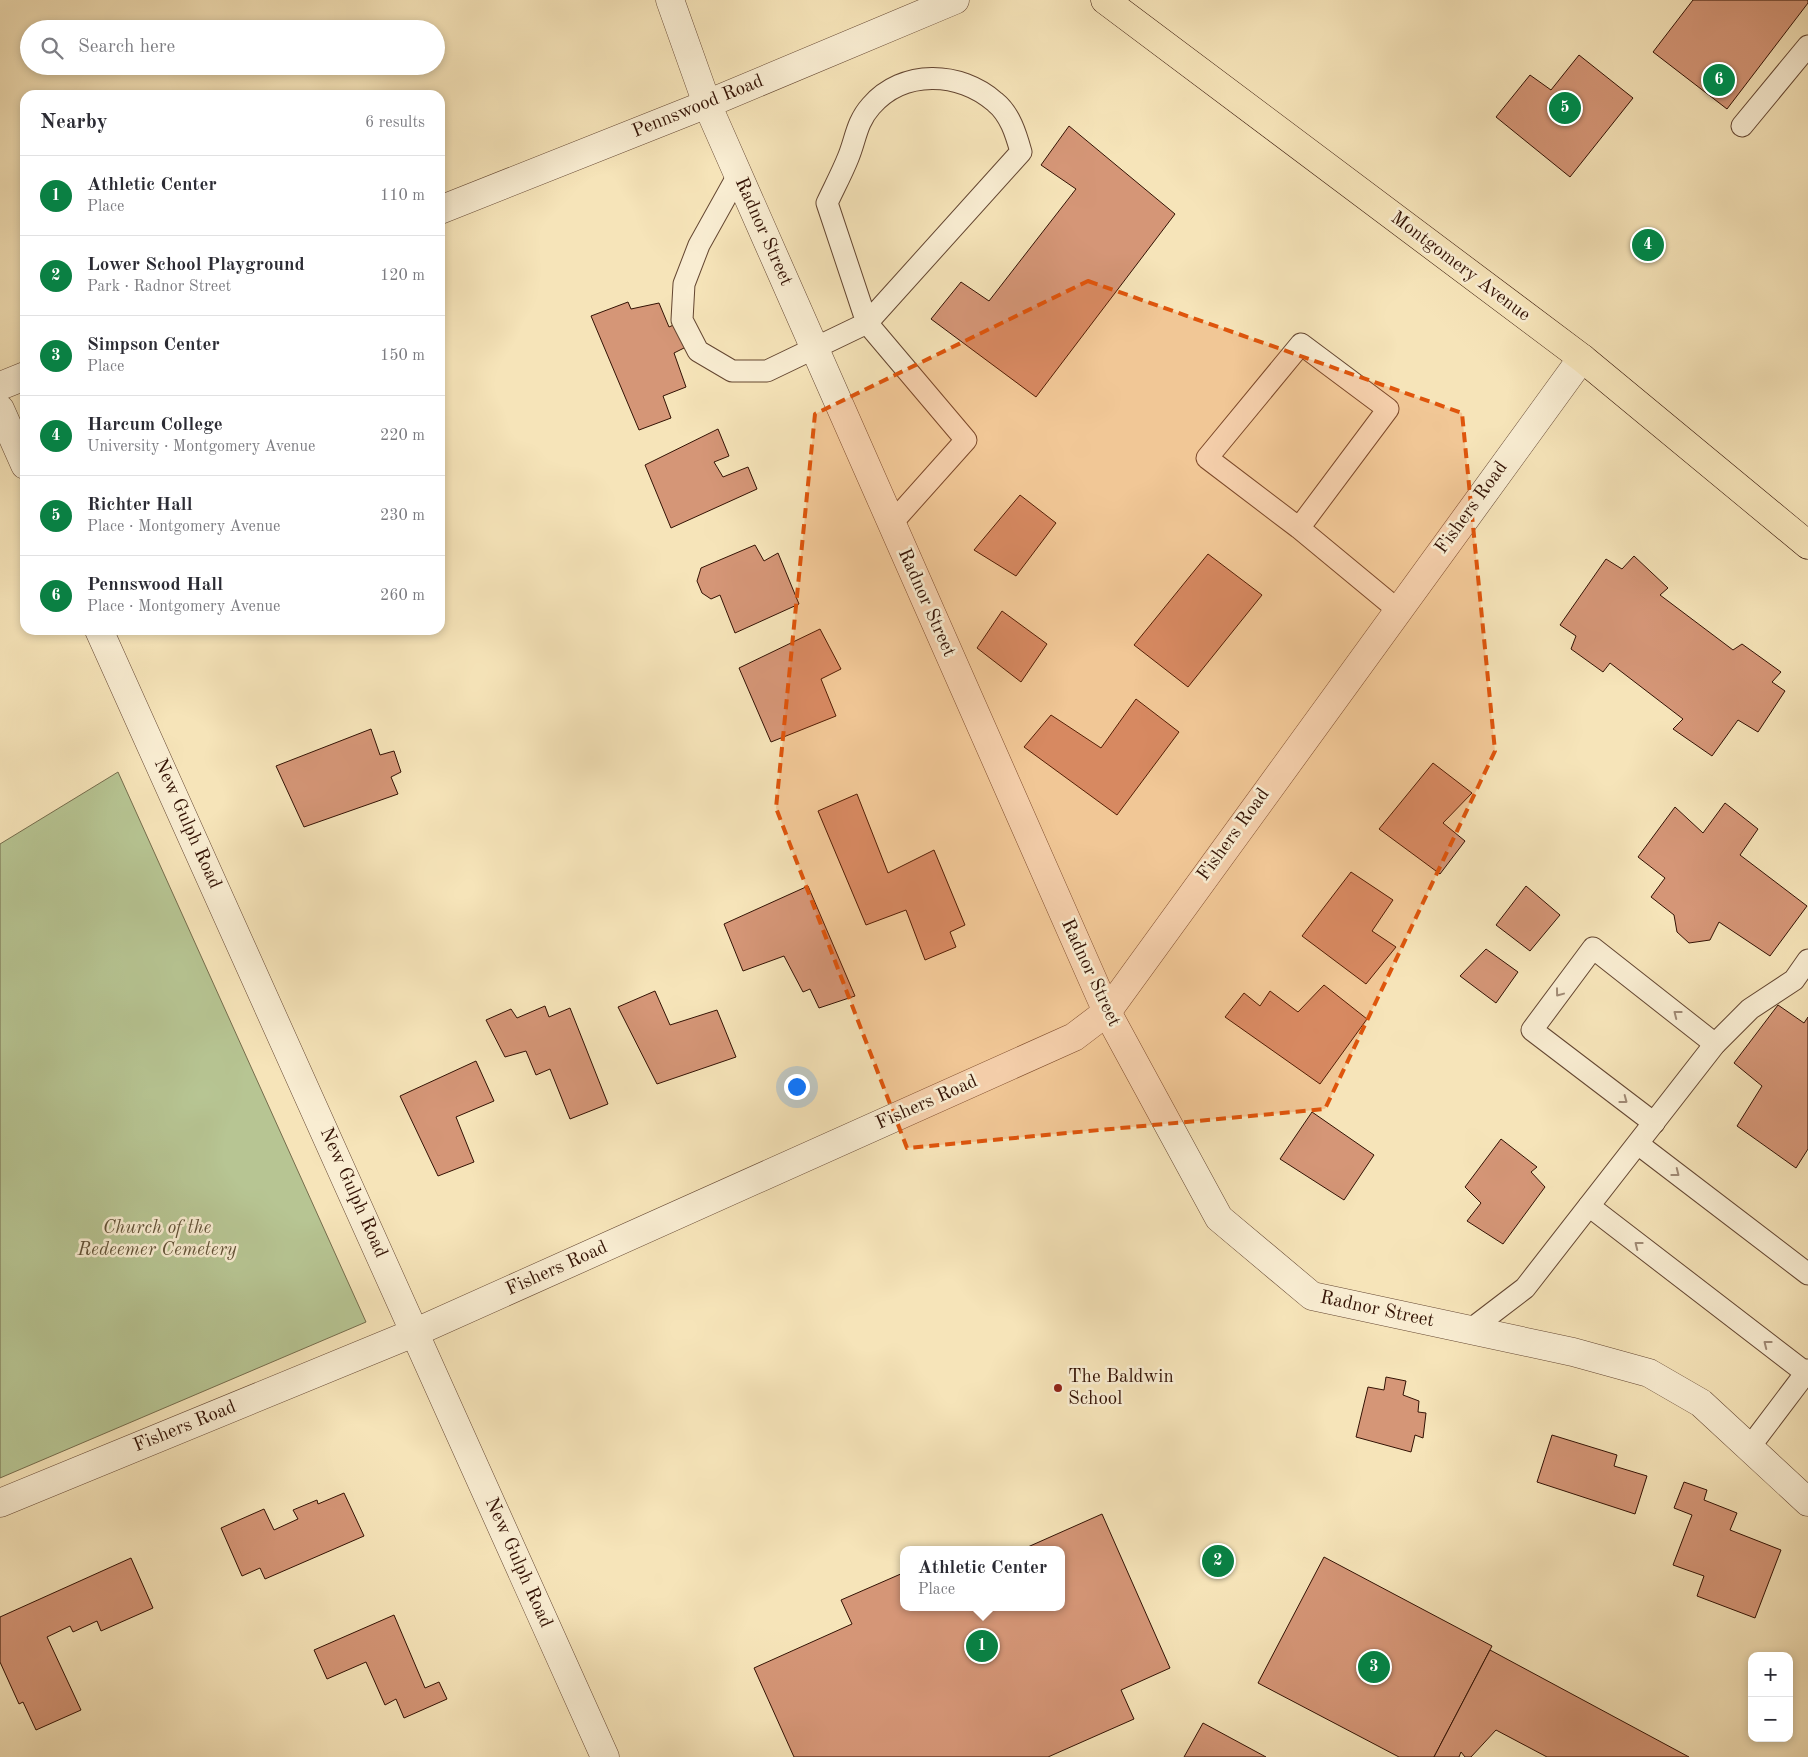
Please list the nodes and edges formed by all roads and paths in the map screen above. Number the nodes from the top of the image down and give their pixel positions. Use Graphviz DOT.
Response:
graph roads {
  1 [pos="670,0"];
  2 [pos="955,0"];
  3 [pos="1105,0"];
  4 [pos="1808,46"];
  5 [pos="707,104"];
  6 [pos="1742,126"];
  7 [pos="738,175"];
  8 [pos="445,208"];
  9 [pos="867,323"];
  10 [pos="815,350"];
  11 [pos="1582,358"];
  12 [pos="20,378"];
  13 [pos="0,386"];
  14 [pos="0,409"];
  15 [pos="20,454"];
  16 [pos="891,524"];
  17 [pos="1299,528"];
  18 [pos="1808,545"];
  19 [pos="1398,610"];
  20 [pos="102,635"];
  21 [pos="1808,960"];
  22 [pos="1107,1012"];
  23 [pos="1715,1044"];
  24 [pos="1654,1123"];
  25 [pos="1638,1144"];
  26 [pos="1589,1206"];
  27 [pos="1808,1274"];
  28 [pos="1470,1330"];
  29 [pos="416,1332"];
  30 [pos="1807,1372"];
  31 [pos="1749,1448"];
  32 [pos="1808,1502"];
  33 [pos="0,1504"];
  34 [pos="605,1757"];
  1 -- 5 [label="street, Radnor Street"];
  2 -- 5 [label="street, Pennswood Road"];
  3 -- 11 [label="main road, Montgomery Avenue"];
  4 -- 6 [label="lane"];
  5 -- 7 [label="street, Radnor Street"];
  5 -- 8 [label="street, Pennswood Road"];
  7 -- 10 [label="street, Radnor Street"];
  7 -- 10 [label="lane"];
  9 -- 9 [label="lane"];
  9 -- 10 [label="lane"];
  9 -- 16 [label="lane"];
  10 -- 16 [label="street, Radnor Street"];
  11 -- 18 [label="main road, Montgomery Avenue"];
  11 -- 19 [label="street, Fishers Road"];
  12 -- 13 [label="street"];
  14 -- 15 [label="street"];
  16 -- 22 [label="street, Radnor Street"];
  17 -- 17 [label="lane"];
  17 -- 19 [label="lane"];
  19 -- 22 [label="street, Fishers Road"];
  20 -- 29 [label="street, New Gulph Road"];
  21 -- 23 [label="lane"];
  22 -- 28 [label="street, Radnor Street"];
  22 -- 29 [label="street, Fishers Road"];
  23 -- 24 [label="lane"];
  23 -- 24 [label="lane, one-way"];
  24 -- 25 [label="lane"];
  25 -- 26 [label="lane"];
  25 -- 27 [label="lane, one-way"];
  26 -- 28 [label="lane"];
  30 -- 26 [label="lane, one-way"];
  28 -- 31 [label="street, Radnor Street"];
  29 -- 33 [label="street, Fishers Road"];
  29 -- 34 [label="street, New Gulph Road"];
  30 -- 31 [label="lane"];
  31 -- 32 [label="street, Radnor Street"];
}
